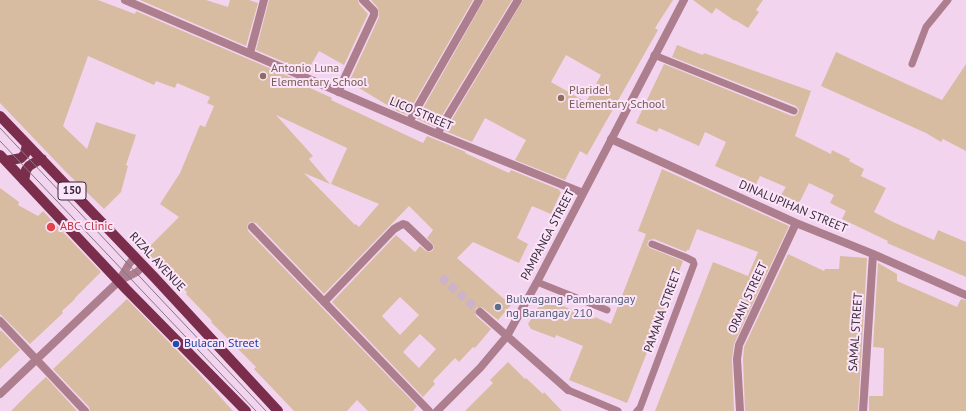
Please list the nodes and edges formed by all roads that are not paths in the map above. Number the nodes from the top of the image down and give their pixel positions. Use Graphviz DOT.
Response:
graph roads {
  1 [pos="125,0"];
  2 [pos="264,0"];
  3 [pos="364,0"];
  4 [pos="479,0"];
  5 [pos="518,0"];
  6 [pos="684,0"];
  7 [pos="948,0"];
  8 [pos="250,53"];
  9 [pos="654,55"];
  10 [pos="912,64"];
  11 [pos="338,92"];
  12 [pos="794,112"];
  13 [pos="0,116"];
  14 [pos="409,122"];
  15 [pos="437,134"];
  16 [pos="611,139"];
  17 [pos="27,144"];
  18 [pos="3,158"];
  19 [pos="42,159"];
  20 [pos="24,181"];
  21 [pos="583,193"];
  22 [pos="796,223"];
  23 [pos="252,228"];
  24 [pos="652,244"];
  25 [pos="429,247"];
  26 [pos="873,254"];
  27 [pos="135,257"];
  28 [pos="143,266"];
  29 [pos="119,281"];
  30 [pos="537,282"];
  31 [pos="966,294"];
  32 [pos="324,302"];
  33 [pos="607,310"];
  34 [pos="480,312"];
  35 [pos="0,321"];
  36 [pos="507,336"];
  37 [pos="36,360"];
  38 [pos="568,390"];
  39 [pos="0,394"];
  40 [pos="85,411"];
  41 [pos="246,411"];
  42 [pos="278,411"];
  43 [pos="429,411"];
  44 [pos="437,411"];
  45 [pos="618,411"];
  46 [pos="637,411"];
  47 [pos="740,411"];
  48 [pos="863,411"];
  1 -- 8 [label="street, LICO STREET"];
  2 -- 8 [label="street"];
  3 -- 11 [label="street"];
  4 -- 14 [label="street"];
  5 -- 15 [label="street"];
  6 -- 9 [label="street, PAMPANGA STREET"];
  7 -- 10 [label="lane"];
  8 -- 11 [label="street, LICO STREET"];
  9 -- 12 [label="lane"];
  9 -- 16 [label="street, PAMPANGA STREET"];
  11 -- 14 [label="street, LICO STREET"];
  13 -- 17 [label="main road, RIZAL AVENUE / 150"];
  14 -- 15 [label="street, LICO STREET"];
  15 -- 21 [label="street, LICO STREET"];
  16 -- 21 [label="street, PAMPANGA STREET"];
  16 -- 22 [label="street, DINALUPIHAN STREET"];
  17 -- 18 [label="main road"];
  17 -- 19 [label="main road, RIZAL AVENUE / 150"];
  18 -- 20 [label="main road, 150"];
  19 -- 20 [label="main road"];
  19 -- 27 [label="main road, RIZAL AVENUE / 150"];
  20 -- 29 [label="main road, 150"];
  21 -- 30 [label="street, PAMPANGA STREET"];
  22 -- 26 [label="street, DINALUPIHAN STREET"];
  22 -- 47 [label="street, ORANI STREET"];
  23 -- 32 [label="street"];
  24 -- 46 [label="lane, PAMANA STREET"];
  25 -- 32 [label="street"];
  26 -- 31 [label="street, DINALUPIHAN STREET"];
  26 -- 48 [label="street, SAMAL STREET"];
  27 -- 28 [label="main road, RIZAL AVENUE / 150"];
  27 -- 29 [label="street"];
  28 -- 29 [label="street"];
  28 -- 42 [label="main road, RIZAL AVENUE / 150"];
  29 -- 37 [label="street"];
  29 -- 41 [label="main road, 150"];
  30 -- 33 [label="lane"];
  30 -- 36 [label="street, PAMPANGA STREET"];
  32 -- 43 [label="street"];
  34 -- 36 [label="street"];
  35 -- 37 [label="street"];
  36 -- 38 [label="street"];
  36 -- 44 [label="street, PAMPANGA STREET"];
  37 -- 39 [label="street"];
  37 -- 40 [label="street"];
  38 -- 45 [label="lane"];
}
